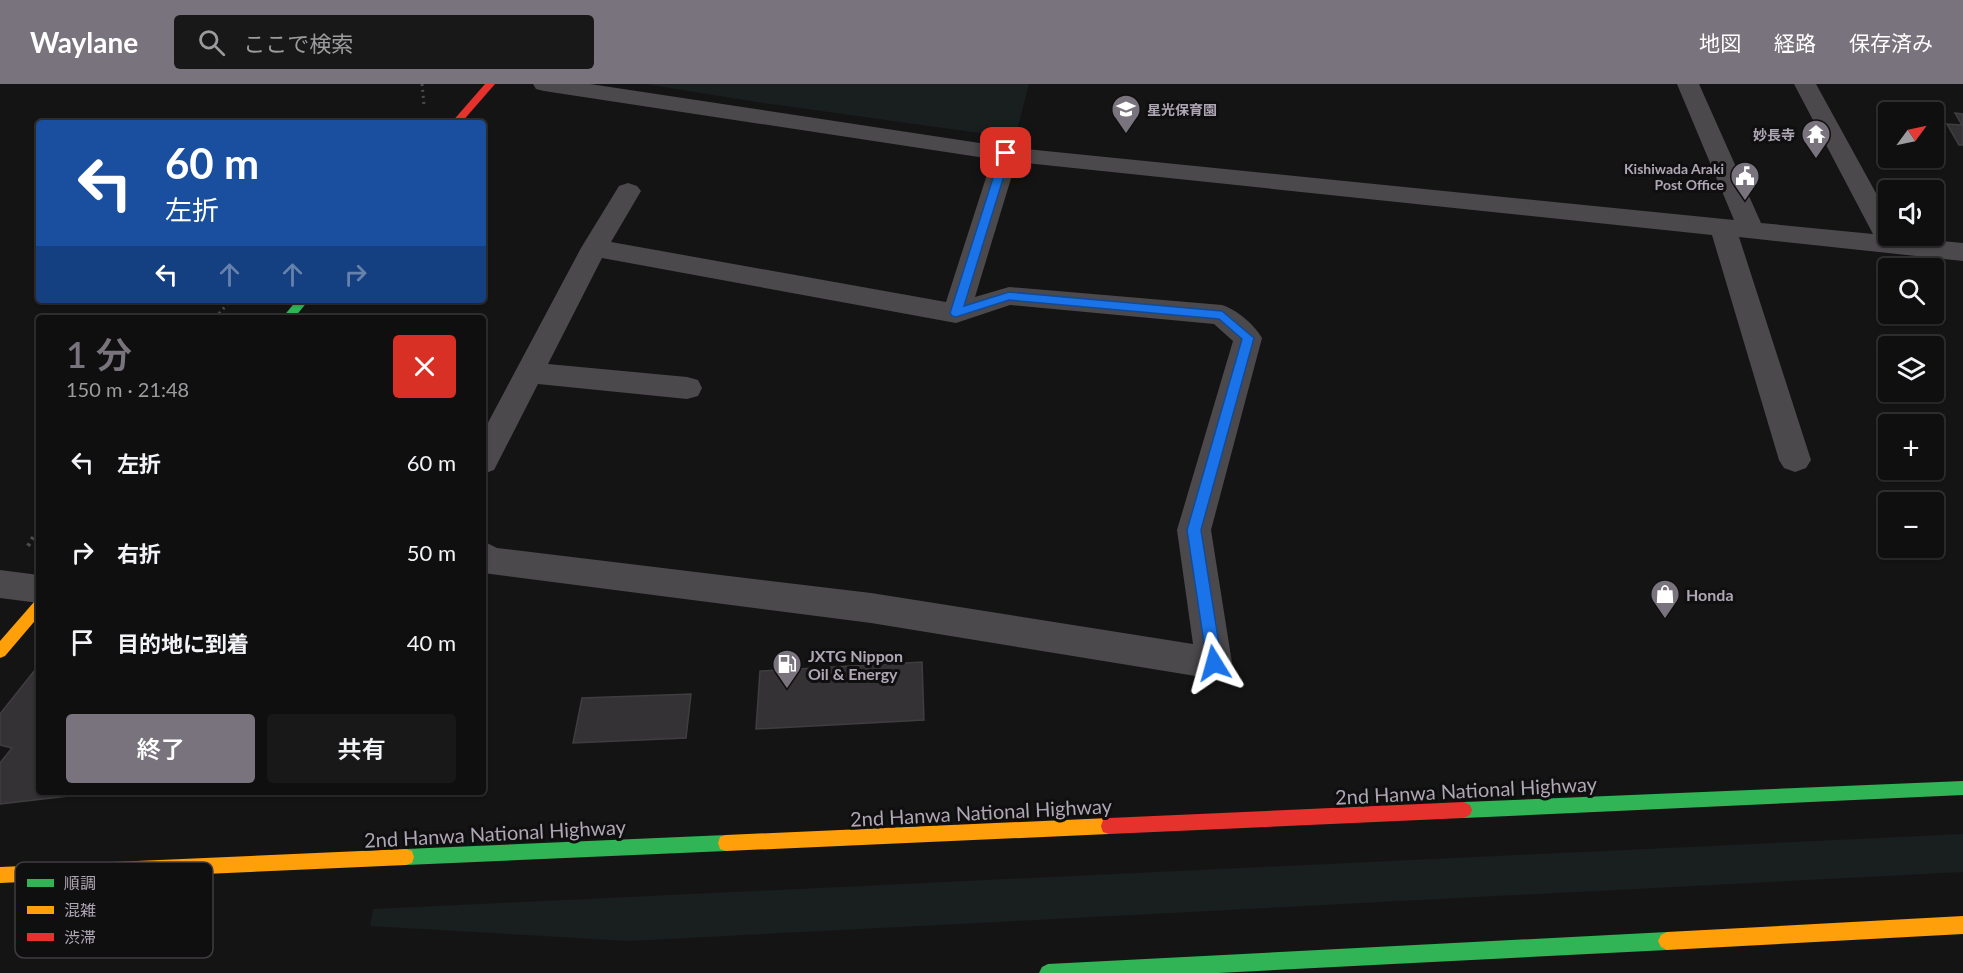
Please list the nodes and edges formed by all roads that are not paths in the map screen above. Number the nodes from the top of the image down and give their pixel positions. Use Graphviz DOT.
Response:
graph roads {
  1 [pos="490,84"];
  2 [pos="544,84"];
  3 [pos="1688,84"];
  4 [pos="1805,84"];
  5 [pos="459,120"];
  6 [pos="1006,153"];
  7 [pos="628,191"];
  8 [pos="1878,219"];
  9 [pos="1737,229"];
  10 [pos="1878,244"];
  11 [pos="1902,246"];
  12 [pos="594,248"];
  13 [pos="1963,252"];
  14 [pos="300,303"];
  15 [pos="956,313"];
  16 [pos="290,315"];
  17 [pos="530,373"];
  18 [pos="687,388"];
  19 [pos="486,456"];
  20 [pos="1795,460"];
  21 [pos="486,560"];
  22 [pos="0,584"];
  23 [pos="36,589"];
  24 [pos="36,610"];
  25 [pos="0,652"];
  26 [pos="1963,788"];
  27 [pos="213,866"];
  28 [pos="15,874"];
  29 [pos="0,875"];
  30 [pos="1963,925"];
  31 [pos="1373,957"];
  32 [pos="1048,973"];
  33 [pos="1374,973"];
  1 -- 5 [label="main road"];
  2 -- 6 [label="street"];
  3 -- 9 [label="street"];
  4 -- 8 [label="street"];
  6 -- 9 [label="street"];
  6 -- 15 [label="street"];
  7 -- 12 [label="street"];
  9 -- 10 [label="street"];
  9 -- 20 [label="street"];
  11 -- 13 [label="street"];
  12 -- 15 [label="street"];
  12 -- 17 [label="street"];
  14 -- 16 [label="main road"];
  15 -- 21 [label="street"];
  17 -- 18 [label="street"];
  17 -- 19 [label="street"];
  22 -- 23 [label="street"];
  24 -- 25 [label="main road"];
  26 -- 27 [label="main road, 2nd Hanwa National Highway"];
  28 -- 29 [label="main road, 2nd Hanwa National Highway"];
  30 -- 31 [label="main road"];
  31 -- 32 [label="main road"];
  31 -- 33 [label="main road"];
}
